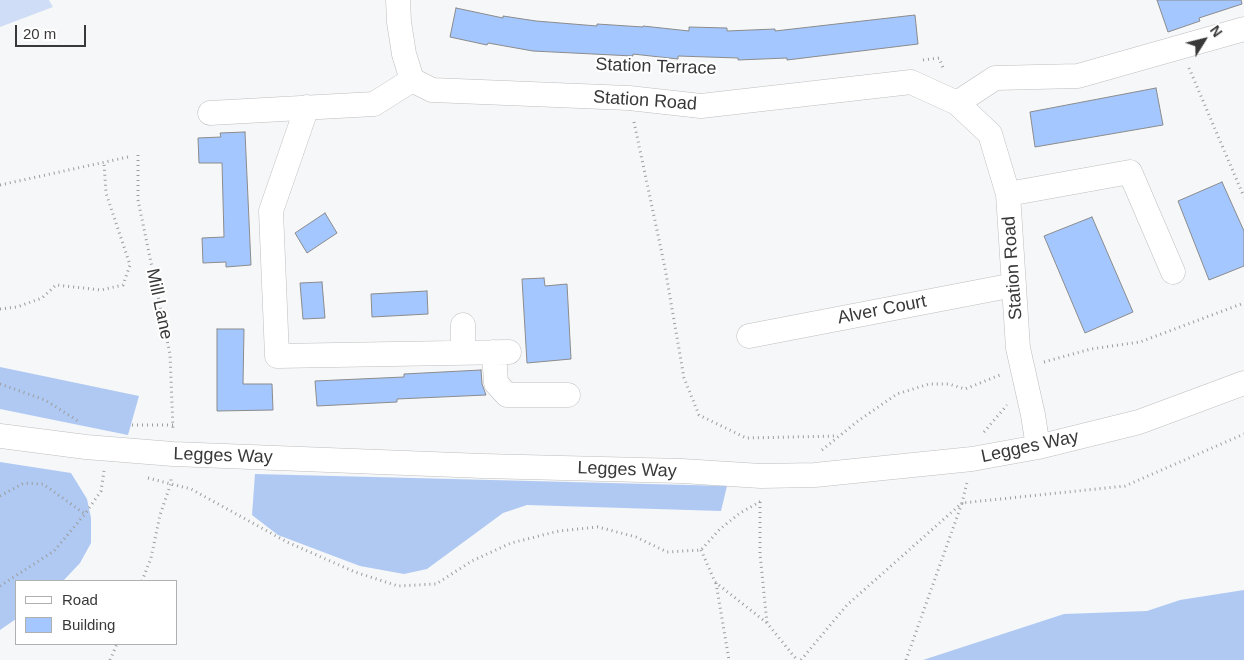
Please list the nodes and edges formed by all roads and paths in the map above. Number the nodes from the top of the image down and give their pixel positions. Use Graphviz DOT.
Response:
graph roads {
  1 [pos="398,0"];
  2 [pos="1244,29"];
  3 [pos="1180,47"];
  4 [pos="920,61"];
  5 [pos="412,80"];
  6 [pos="629,98"];
  7 [pos="957,103"];
  8 [pos="307,107"];
  9 [pos="210,113"];
  10 [pos="138,155"];
  11 [pos="128,157"];
  12 [pos="104,163"];
  13 [pos="0,185"];
  14 [pos="1008,194"];
  15 [pos="1244,196"];
  16 [pos="1173,272"];
  17 [pos="1014,284"];
  18 [pos="0,309"];
  19 [pos="463,325"];
  20 [pos="749,336"];
  21 [pos="464,352"];
  22 [pos="1024,381"];
  23 [pos="1244,383"];
  24 [pos="568,395"];
  25 [pos="1244,434"];
  26 [pos="0,436"];
  27 [pos="838,436"];
  28 [pos="1038,447"];
  29 [pos="173,454"];
  30 [pos="972,459"];
  31 [pos="171,483"];
  32 [pos="0,496"];
  33 [pos="764,498"];
  34 [pos="760,502"];
  35 [pos="962,503"];
  36 [pos="701,550"];
  37 [pos="142,580"];
  38 [pos="716,582"];
  39 [pos="0,586"];
  40 [pos="767,623"];
  41 [pos="117,645"];
  42 [pos="110,660"];
  43 [pos="728,660"];
  44 [pos="797,660"];
  45 [pos="801,660"];
  46 [pos="906,660"];
  1 -- 5 [label="street"];
  2 -- 3 [label="street"];
  3 -- 7 [label="street"];
  3 -- 15 [label="path"];
  4 -- 7 [label="path"];
  5 -- 6 [label="street, Station Road"];
  5 -- 8 [label="street"];
  6 -- 7 [label="street, Station Road"];
  6 -- 27 [label="path"];
  7 -- 14 [label="street, Station Road"];
  8 -- 9 [label="street"];
  8 -- 21 [label="street"];
  10 -- 29 [label="path, Mill Lane"];
  11 -- 12 [label="path"];
  12 -- 13 [label="path"];
  12 -- 18 [label="path"];
  14 -- 16 [label="street"];
  14 -- 17 [label="street, Station Road"];
  17 -- 20 [label="street, Alver Court"];
  17 -- 22 [label="street, Station Road"];
  19 -- 21 [label="street"];
  21 -- 24 [label="street"];
  22 -- 28 [label="street, Station Road"];
  22 -- 30 [label="path"];
  23 -- 28 [label="street, Legges Way"];
  25 -- 35 [label="path"];
  26 -- 29 [label="street, Legges Way"];
  28 -- 30 [label="street, Legges Way"];
  29 -- 30 [label="street, Legges Way"];
  29 -- 31 [label="path, Mill Lane"];
  30 -- 35 [label="path"];
  31 -- 36 [label="path"];
  31 -- 37 [label="path, Mill Lane"];
  32 -- 39 [label="path"];
  33 -- 34 [label="path"];
  34 -- 36 [label="path"];
  34 -- 40 [label="path"];
  35 -- 45 [label="path"];
  35 -- 46 [label="path"];
  36 -- 38 [label="path"];
  38 -- 40 [label="path"];
  38 -- 43 [label="path"];
  40 -- 44 [label="path"];
  41 -- 42 [label="path"];
}
